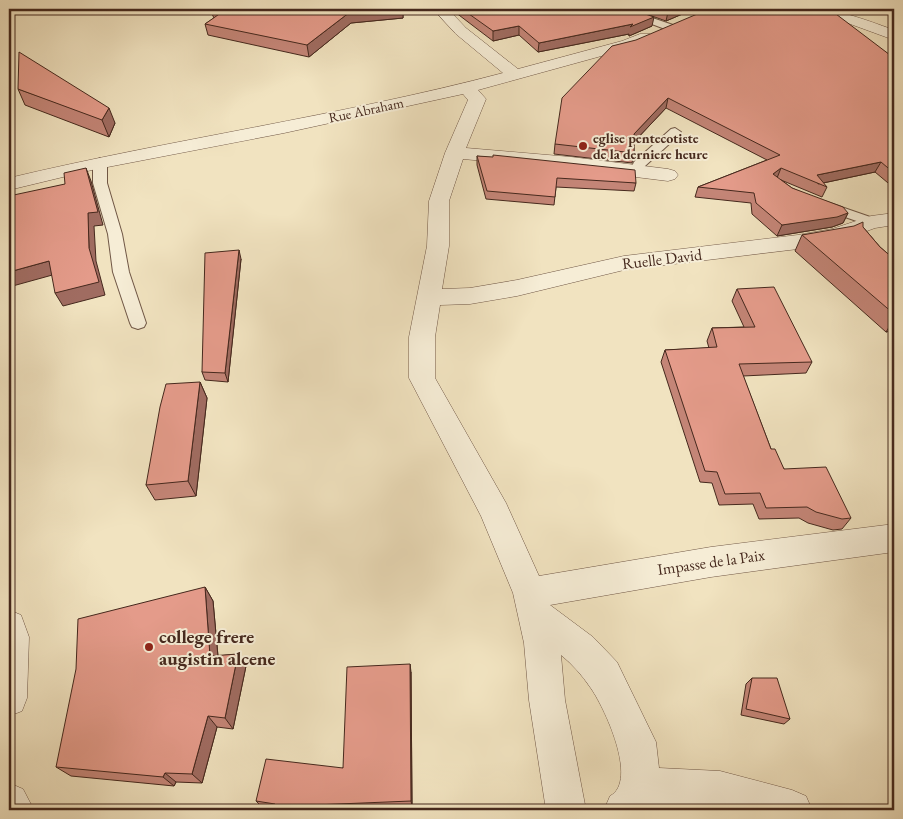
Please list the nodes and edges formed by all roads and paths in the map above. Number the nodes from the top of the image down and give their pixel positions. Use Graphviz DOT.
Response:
graph roads {
  1 [pos="440,9"];
  2 [pos="617,9"];
  3 [pos="808,9"];
  4 [pos="675,24"];
  5 [pos="894,35"];
  6 [pos="516,75"];
  7 [pos="467,88"];
  8 [pos="675,132"];
  9 [pos="455,153"];
  10 [pos="100,162"];
  11 [pos="637,171"];
  12 [pos="668,175"];
  13 [pos="9,184"];
  14 [pos="812,200"];
  15 [pos="894,219"];
  16 [pos="869,232"];
  17 [pos="430,298"];
  18 [pos="138,323"];
  19 [pos="894,538"];
  20 [pos="533,604"];
  21 [pos="9,627"];
  22 [pos="9,698"];
  23 [pos="633,799"];
  24 [pos="9,802"];
  25 [pos="14,810"];
  26 [pos="566,810"];
  27 [pos="792,810"];
  1 -- 6 [label="street"];
  2 -- 4 [label="lane"];
  3 -- 5 [label="street"];
  4 -- 6 [label="street, Rue Abraham"];
  6 -- 7 [label="street, Rue Abraham"];
  7 -- 9 [label="street"];
  7 -- 10 [label="street, Rue Abraham"];
  8 -- 11 [label="lane"];
  9 -- 11 [label="street"];
  9 -- 17 [label="street"];
  10 -- 13 [label="street, Rue Abraham"];
  10 -- 18 [label="lane"];
  11 -- 12 [label="street"];
  14 -- 16 [label="lane"];
  15 -- 16 [label="street, Ruelle David"];
  16 -- 17 [label="street, Ruelle David"];
  17 -- 20 [label="street"];
  19 -- 20 [label="street, Impasse de la Paix"];
  20 -- 23 [label="street"];
  20 -- 26 [label="street"];
  21 -- 22 [label="street"];
  23 -- 27 [label="street"];
  24 -- 25 [label="street"];
}
